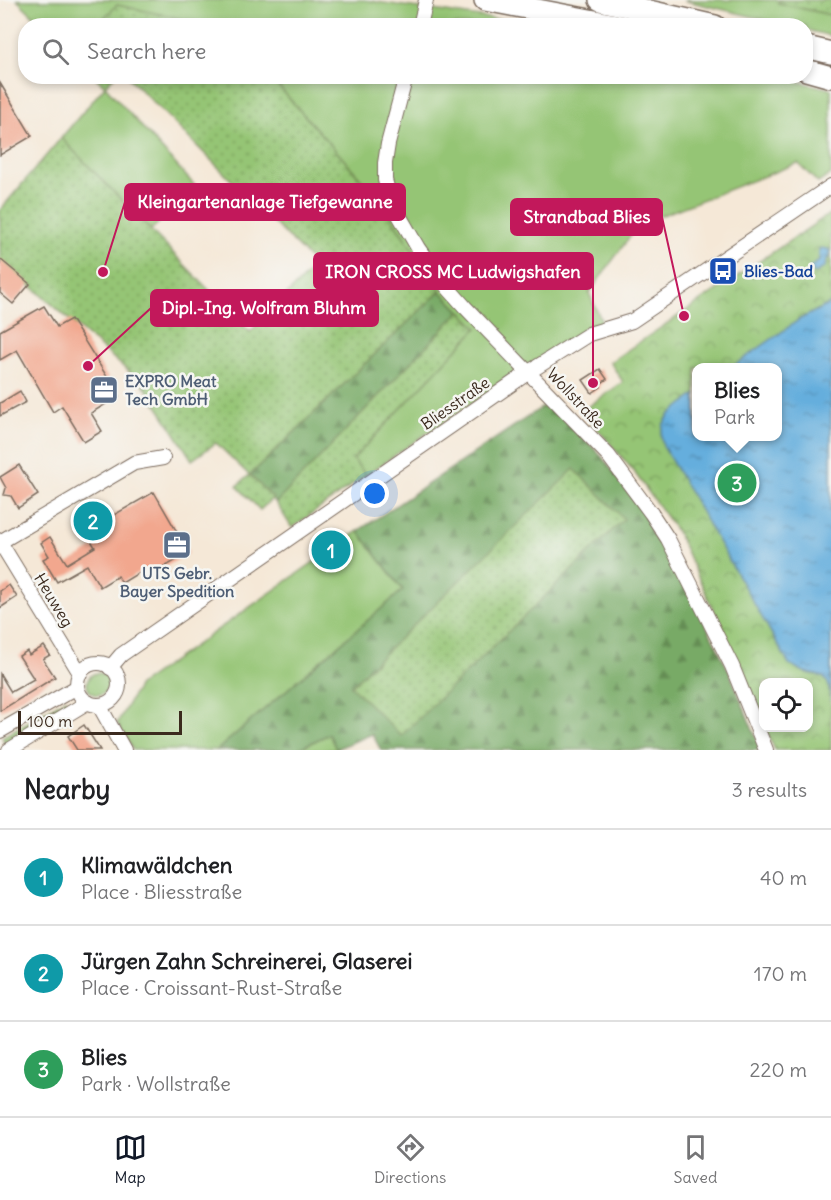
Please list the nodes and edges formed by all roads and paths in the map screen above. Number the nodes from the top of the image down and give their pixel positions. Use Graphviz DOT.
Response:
graph roads {
  1 [pos="426,0"];
  2 [pos="485,0"];
  3 [pos="600,0"];
  4 [pos="422,18"];
  5 [pos="579,18"];
  6 [pos="680,18"];
  7 [pos="813,49"];
  8 [pos="831,53"];
  9 [pos="813,72"];
  10 [pos="831,76"];
  11 [pos="404,84"];
  12 [pos="831,186"];
  13 [pos="529,372"];
  14 [pos="163,458"];
  15 [pos="0,542"];
  16 [pos="111,668"];
  17 [pos="79,680"];
  18 [pos="93,704"];
  19 [pos="0,731"];
  20 [pos="9,750"];
  21 [pos="124,750"];
  22 [pos="766,750"];
  1 -- 4 [label="street"];
  2 -- 5 [label="highway"];
  3 -- 6 [label="highway"];
  7 -- 8 [label="highway"];
  9 -- 10 [label="highway"];
  11 -- 13 [label="street, Wollstraße"];
  12 -- 13 [label="street, Bliesstraße"];
  13 -- 16 [label="street, Bliesstraße"];
  13 -- 22 [label="street, Wollstraße"];
  14 -- 15 [label="street"];
  15 -- 17 [label="street, Heuweg"];
  16 -- 17 [label="street"];
  16 -- 18 [label="street"];
  17 -- 18 [label="street"];
  17 -- 19 [label="street"];
  18 -- 20 [label="street"];
  18 -- 21 [label="street"];
}
